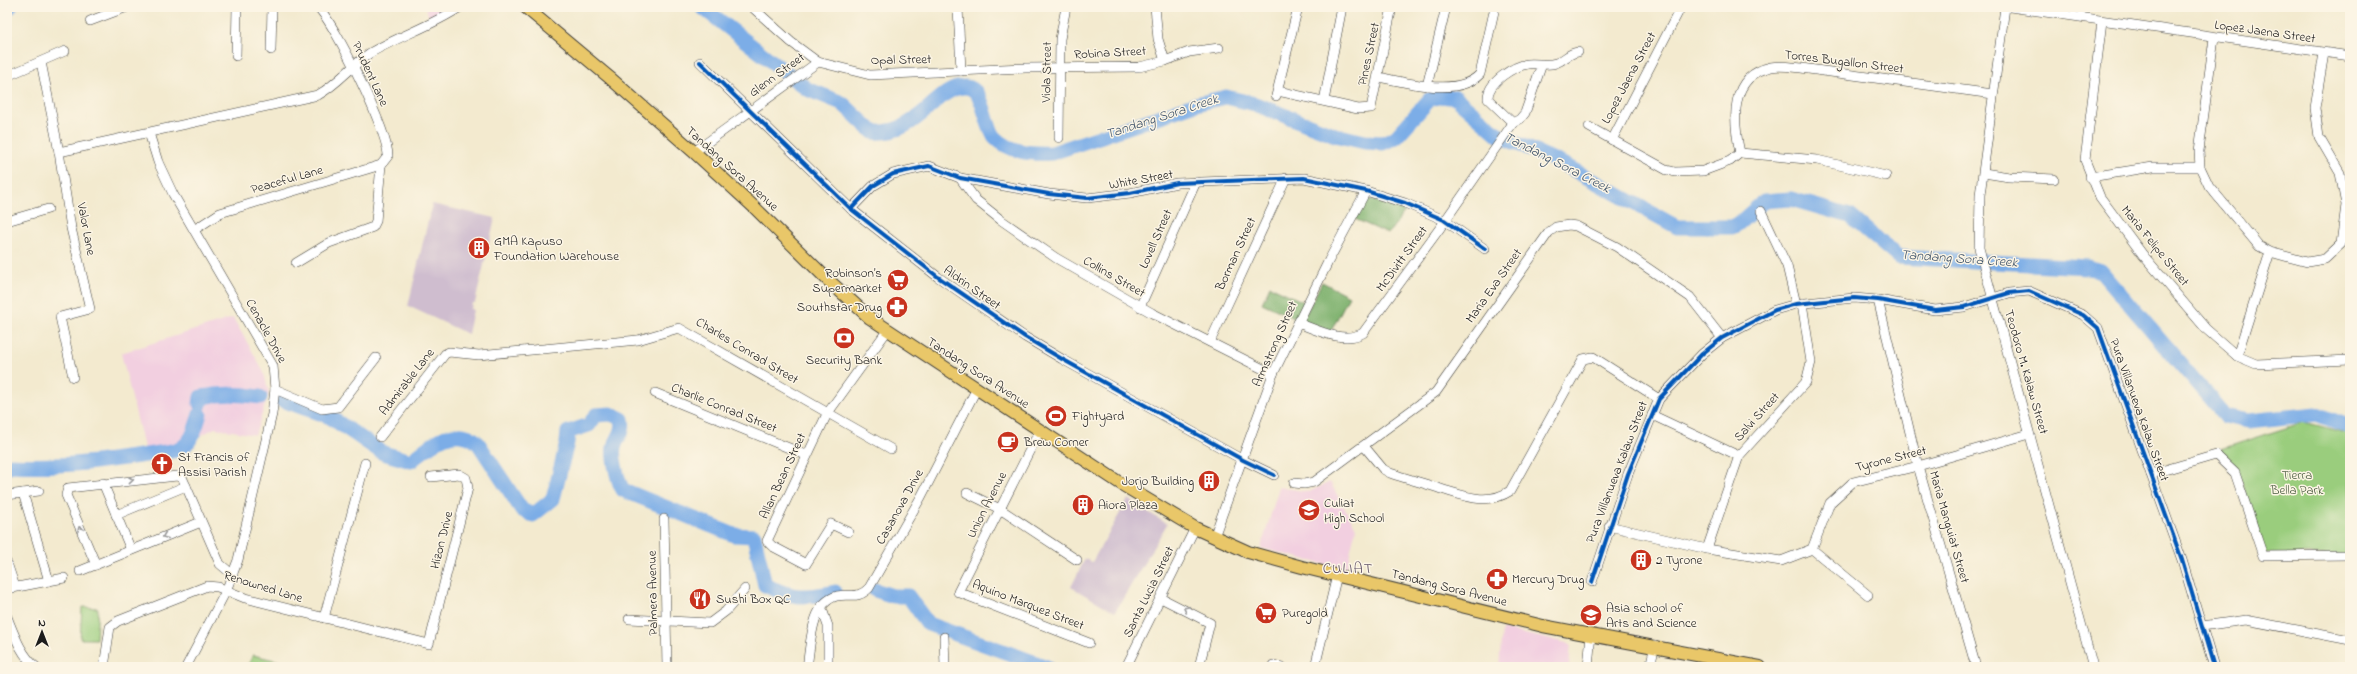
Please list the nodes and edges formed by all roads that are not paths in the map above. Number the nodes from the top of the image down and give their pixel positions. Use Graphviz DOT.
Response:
graph roads {
  1 [pos="128,7"];
  2 [pos="237,7"];
  3 [pos="272,7"];
  4 [pos="318,7"];
  5 [pos="460,7"];
  6 [pos="525,7"];
  7 [pos="752,7"];
  8 [pos="958,7"];
  9 [pos="1066,7"];
  10 [pos="1156,7"];
  11 [pos="1298,7"];
  12 [pos="1342,7"];
  13 [pos="1392,7"];
  14 [pos="1446,7"];
  15 [pos="1495,7"];
  16 [pos="1681,7"];
  17 [pos="2005,7"];
  18 [pos="2010,7"];
  19 [pos="90,21"];
  20 [pos="2102,21"];
  21 [pos="2214,38"];
  22 [pos="1219,48"];
  23 [pos="270,50"];
  24 [pos="65,51"];
  25 [pos="1578,52"];
  26 [pos="2324,53"];
  27 [pos="236,56"];
  28 [pos="2350,56"];
  29 [pos="1164,61"];
  30 [pos="41,62"];
  31 [pos="700,62"];
  32 [pos="818,62"];
  33 [pos="1542,64"];
  34 [pos="354,65"];
  35 [pos="1025,68"];
  36 [pos="1060,68"];
  37 [pos="961,71"];
  38 [pos="7,76"];
  39 [pos="1378,76"];
  40 [pos="1427,86"];
  41 [pos="1993,94"];
  42 [pos="1324,101"];
  43 [pos="750,110"];
  44 [pos="1512,123"];
  45 [pos="1589,127"];
  46 [pos="149,133"];
  47 [pos="1059,138"];
  48 [pos="1612,140"];
  49 [pos="59,152"];
  50 [pos="694,152"];
  51 [pos="1740,153"];
  52 [pos="381,165"];
  53 [pos="2200,167"];
  54 [pos="1984,172"];
  55 [pos="1886,176"];
  56 [pos="2090,177"];
  57 [pos="960,178"];
  58 [pos="1286,178"];
  59 [pos="2054,179"];
  60 [pos="1196,182"];
  61 [pos="1366,191"];
  62 [pos="48,209"];
  63 [pos="851,209"];
  64 [pos="1760,211"];
  65 [pos="1444,220"];
  66 [pos="7,221"];
  67 [pos="194,230"];
  68 [pos="1485,249"];
  69 [pos="2270,252"];
  70 [pos="296,263"];
  71 [pos="1878,300"];
  72 [pos="1992,300"];
  73 [pos="1799,303"];
  74 [pos="1140,307"];
  75 [pos="1298,324"];
  76 [pos="887,331"];
  77 [pos="1722,338"];
  78 [pos="1210,342"];
  79 [pos="577,345"];
  80 [pos="2237,356"];
  81 [pos="376,358"];
  82 [pos="2350,360"];
  83 [pos="1273,374"];
  84 [pos="73,377"];
  85 [pos="276,389"];
  86 [pos="976,390"];
  87 [pos="655,394"];
  88 [pos="1659,399"];
  89 [pos="827,414"];
  90 [pos="1652,415"];
  91 [pos="1040,430"];
  92 [pos="2029,434"];
  93 [pos="380,437"];
  94 [pos="1364,446"];
  95 [pos="891,449"];
  96 [pos="806,455"];
  97 [pos="1739,456"];
  98 [pos="1243,460"];
  99 [pos="365,463"];
  100 [pos="1918,466"];
  101 [pos="2151,474"];
  102 [pos="1274,475"];
  103 [pos="431,477"];
  104 [pos="103,483"];
  105 [pos="1294,483"];
  106 [pos="186,486"];
  107 [pos="39,491"];
  108 [pos="23,493"];
  109 [pos="967,493"];
  110 [pos="7,495"];
  111 [pos="1000,509"];
  112 [pos="116,515"];
  113 [pos="664,519"];
  114 [pos="201,522"];
  115 [pos="1609,526"];
  116 [pos="1195,528"];
  117 [pos="848,532"];
  118 [pos="1214,537"];
  119 [pos="1812,548"];
  120 [pos="1707,549"];
  121 [pos="131,550"];
  122 [pos="2350,555"];
  123 [pos="1077,560"];
  124 [pos="7,563"];
  125 [pos="96,565"];
  126 [pos="80,571"];
  127 [pos="232,575"];
  128 [pos="1337,575"];
  129 [pos="64,578"];
  130 [pos="49,581"];
  131 [pos="1592,582"];
  132 [pos="11,588"];
  133 [pos="745,589"];
  134 [pos="226,591"];
  135 [pos="958,592"];
  136 [pos="1868,595"];
  137 [pos="1160,598"];
  138 [pos="821,606"];
  139 [pos="7,617"];
  140 [pos="324,618"];
  141 [pos="629,619"];
  142 [pos="667,620"];
  143 [pos="2202,626"];
  144 [pos="1591,634"];
  145 [pos="944,637"];
  146 [pos="2350,640"];
  147 [pos="1089,643"];
  148 [pos="429,644"];
  149 [pos="1655,646"];
  150 [pos="36,667"];
  151 [pos="104,667"];
  152 [pos="186,667"];
  153 [pos="667,667"];
  154 [pos="807,667"];
  155 [pos="828,667"];
  156 [pos="945,667"];
  157 [pos="1126,667"];
  158 [pos="1199,667"];
  159 [pos="1315,667"];
  160 [pos="1588,667"];
  161 [pos="1650,667"];
  162 [pos="1760,667"];
  163 [pos="1976,667"];
  164 [pos="2093,667"];
  165 [pos="2214,667"];
  1 -- 19 [label="street"];
  2 -- 27 [label="street"];
  3 -- 23 [label="street"];
  4 -- 34 [label="street, Prudent Lane"];
  5 -- 34 [label="street"];
  6 -- 50 [label="main road, Tandang Sora Avenue"];
  7 -- 32 [label="street, Opal Street"];
  8 -- 37 [label="street"];
  9 -- 36 [label="street, Viola Street"];
  10 -- 29 [label="street"];
  11 -- 42 [label="street"];
  12 -- 42 [label="street"];
  13 -- 39 [label="street, Pines Street"];
  14 -- 40 [label="street"];
  15 -- 40 [label="street"];
  16 -- 48 [label="street, Lopez Jaena Street"];
  17 -- 41 [label="street, Teodoro M. Kalaw Street"];
  18 -- 20 [label="street, Lopez Jaena Street"];
  20 -- 21 [label="street, Lopez Jaena Street"];
  20 -- 56 [label="street, Maria Felipe Street"];
  21 -- 26 [label="street, Lopez Jaena Street"];
  21 -- 53 [label="street"];
  22 -- 29 [label="street, Robina Street"];
  24 -- 30 [label="street"];
  25 -- 33 [label="street"];
  26 -- 28 [label="street, Lopez Jaena Street"];
  26 -- 69 [label="street"];
  29 -- 36 [label="street, Robina Street"];
  30 -- 38 [label="street"];
  30 -- 49 [label="street, Valor Lane"];
  31 -- 43 [label="street, Aldrin Street"];
  32 -- 37 [label="street, Opal Street"];
  32 -- 43 [label="street, Glenn Street"];
  33 -- 44 [label="street, McDivitt Street"];
  33 -- 44 [label="street"];
  34 -- 46 [label="street"];
  34 -- 52 [label="street, Prudent Lane"];
  35 -- 36 [label="street, Robina Street"];
  35 -- 37 [label="street, Opal Street"];
  36 -- 47 [label="street, Viola Street"];
  39 -- 40 [label="street"];
  39 -- 42 [label="street, Pines Street"];
  41 -- 51 [label="street, Torres Bugallon Street"];
  41 -- 54 [label="street, Teodoro M. Kalaw Street"];
  43 -- 50 [label="street, Glenn Street"];
  43 -- 63 [label="street, Aldrin Street"];
  44 -- 65 [label="street, McDivitt Street"];
  45 -- 48 [label="street"];
  46 -- 49 [label="street"];
  46 -- 67 [label="street, Cenacle Drive"];
  48 -- 51 [label="street"];
  49 -- 84 [label="street, Valor Lane"];
  50 -- 76 [label="main road, Tandang Sora Avenue"];
  51 -- 55 [label="street"];
  52 -- 67 [label="street, Peaceful Lane"];
  52 -- 70 [label="street"];
  53 -- 56 [label="street"];
  53 -- 69 [label="street"];
  54 -- 59 [label="street"];
  54 -- 72 [label="street, Teodoro M. Kalaw Street"];
  56 -- 80 [label="street, Maria Felipe Street"];
  57 -- 60 [label="street, White Street"];
  57 -- 63 [label="street, White Street"];
  57 -- 74 [label="street, Collins Street"];
  58 -- 60 [label="street, White Street"];
  58 -- 61 [label="street, White Street"];
  58 -- 78 [label="street, Borman Street"];
  60 -- 74 [label="street, Lovell Street"];
  61 -- 65 [label="street, White Street"];
  61 -- 75 [label="street, Armstrong Street"];
  62 -- 66 [label="street"];
  63 -- 98 [label="street, Aldrin Street"];
  64 -- 73 [label="street, Salvi Street"];
  65 -- 68 [label="street, White Street"];
  65 -- 75 [label="street, McDivitt Street"];
  67 -- 85 [label="street, Cenacle Drive"];
  69 -- 80 [label="street"];
  71 -- 72 [label="street, Pura Villanueva Kalaw Street"];
  71 -- 73 [label="street, Pura Villanueva Kalaw Street"];
  71 -- 100 [label="street, Maria Manguiat Street"];
  72 -- 92 [label="street, Teodoro M. Kalaw Street"];
  72 -- 101 [label="street, Pura Villanueva Kalaw Street"];
  73 -- 77 [label="street, Pura Villanueva Kalaw Street"];
  73 -- 97 [label="street, Salvi Street"];
  74 -- 78 [label="street, Collins Street"];
  75 -- 83 [label="street, Armstrong Street"];
  76 -- 86 [label="main road, Tandang Sora Avenue"];
  76 -- 89 [label="street, Allan Bean Street"];
  77 -- 88 [label="street, Pura Villanueva Kalaw Street"];
  77 -- 94 [label="street, Maria Eva Street"];
  78 -- 83 [label="street, Collins Street"];
  79 -- 89 [label="street, Charles Conrad Street"];
  79 -- 93 [label="street, Admirable Lane"];
  80 -- 82 [label="street, Maria Felipe Street"];
  81 -- 85 [label="street"];
  83 -- 98 [label="street, Armstrong Street"];
  85 -- 127 [label="street, Cenacle Drive"];
  86 -- 91 [label="main road, Tandang Sora Avenue"];
  86 -- 138 [label="street, Casanova Drive"];
  87 -- 96 [label="street, Charlie Conrad Street"];
  88 -- 90 [label="street, Pura Villanueva Kalaw Street"];
  88 -- 94 [label="street"];
  89 -- 95 [label="street, Charles Conrad Street"];
  89 -- 96 [label="street, Allan Bean Street"];
  90 -- 97 [label="street"];
  90 -- 115 [label="street, Pura Villanueva Kalaw Street"];
  91 -- 111 [label="street, Union Avenue"];
  91 -- 116 [label="main road, Tandang Sora Avenue"];
  92 -- 100 [label="street, Tyrone Street"];
  92 -- 164 [label="street, Teodoro M. Kalaw Street"];
  94 -- 105 [label="street, Maria Eva Street"];
  96 -- 117 [label="street, Allan Bean Street"];
  97 -- 120 [label="street, Salvi Street"];
  98 -- 102 [label="street, Aldrin Street"];
  98 -- 118 [label="street, Armstrong Street"];
  99 -- 140 [label="street"];
  100 -- 119 [label="street, Tyrone Street"];
  100 -- 163 [label="street, Maria Manguiat Street"];
  101 -- 122 [label="street"];
  101 -- 143 [label="street, Pura Villanueva Kalaw Street"];
  103 -- 148 [label="street, Hizon Drive"];
  104 -- 106 [label="street, one-way"];
  104 -- 112 [label="street"];
  125 -- 104 [label="street, one-way"];
  106 -- 112 [label="street"];
  106 -- 114 [label="street"];
  107 -- 108 [label="street"];
  108 -- 110 [label="street"];
  108 -- 130 [label="street"];
  109 -- 111 [label="street"];
  111 -- 123 [label="street"];
  111 -- 135 [label="street, Union Avenue"];
  112 -- 121 [label="street"];
  113 -- 142 [label="street, Palmera Avenue"];
  114 -- 121 [label="street, one-way"];
  114 -- 127 [label="street"];
  115 -- 120 [label="street"];
  115 -- 131 [label="street, Pura Villanueva Kalaw Street"];
  116 -- 118 [label="main road, Tandang Sora Avenue"];
  116 -- 137 [label="street, Santa Lucia Street"];
  118 -- 128 [label="main road, Tandang Sora Avenue"];
  119 -- 120 [label="street"];
  119 -- 136 [label="street"];
  121 -- 125 [label="street"];
  124 -- 132 [label="street"];
  125 -- 126 [label="street"];
  127 -- 134 [label="street, Cenacle Drive"];
  128 -- 144 [label="main road, Tandang Sora Avenue"];
  128 -- 159 [label="street"];
  129 -- 130 [label="street"];
  130 -- 132 [label="street"];
  133 -- 142 [label="street"];
  134 -- 140 [label="street, Renowned Lane"];
  134 -- 151 [label="street, Renowned Lane"];
  134 -- 152 [label="street, Cenacle Drive"];
  135 -- 147 [label="street, Aquino Marquez Street"];
  137 -- 157 [label="street, Santa Lucia Street"];
  158 -- 137 [label="street, one-way"];
  138 -- 154 [label="street"];
  138 -- 155 [label="street"];
  139 -- 150 [label="street"];
  140 -- 148 [label="street, Renowned Lane"];
  141 -- 142 [label="street"];
  142 -- 153 [label="street, Palmera Avenue"];
  143 -- 146 [label="street"];
  143 -- 165 [label="street, Pura Villanueva Kalaw Street"];
  144 -- 149 [label="main road, Tandang Sora Avenue"];
  144 -- 160 [label="street"];
  145 -- 156 [label="street"];
  149 -- 161 [label="street"];
  149 -- 162 [label="main road, Tandang Sora Avenue"];
}
